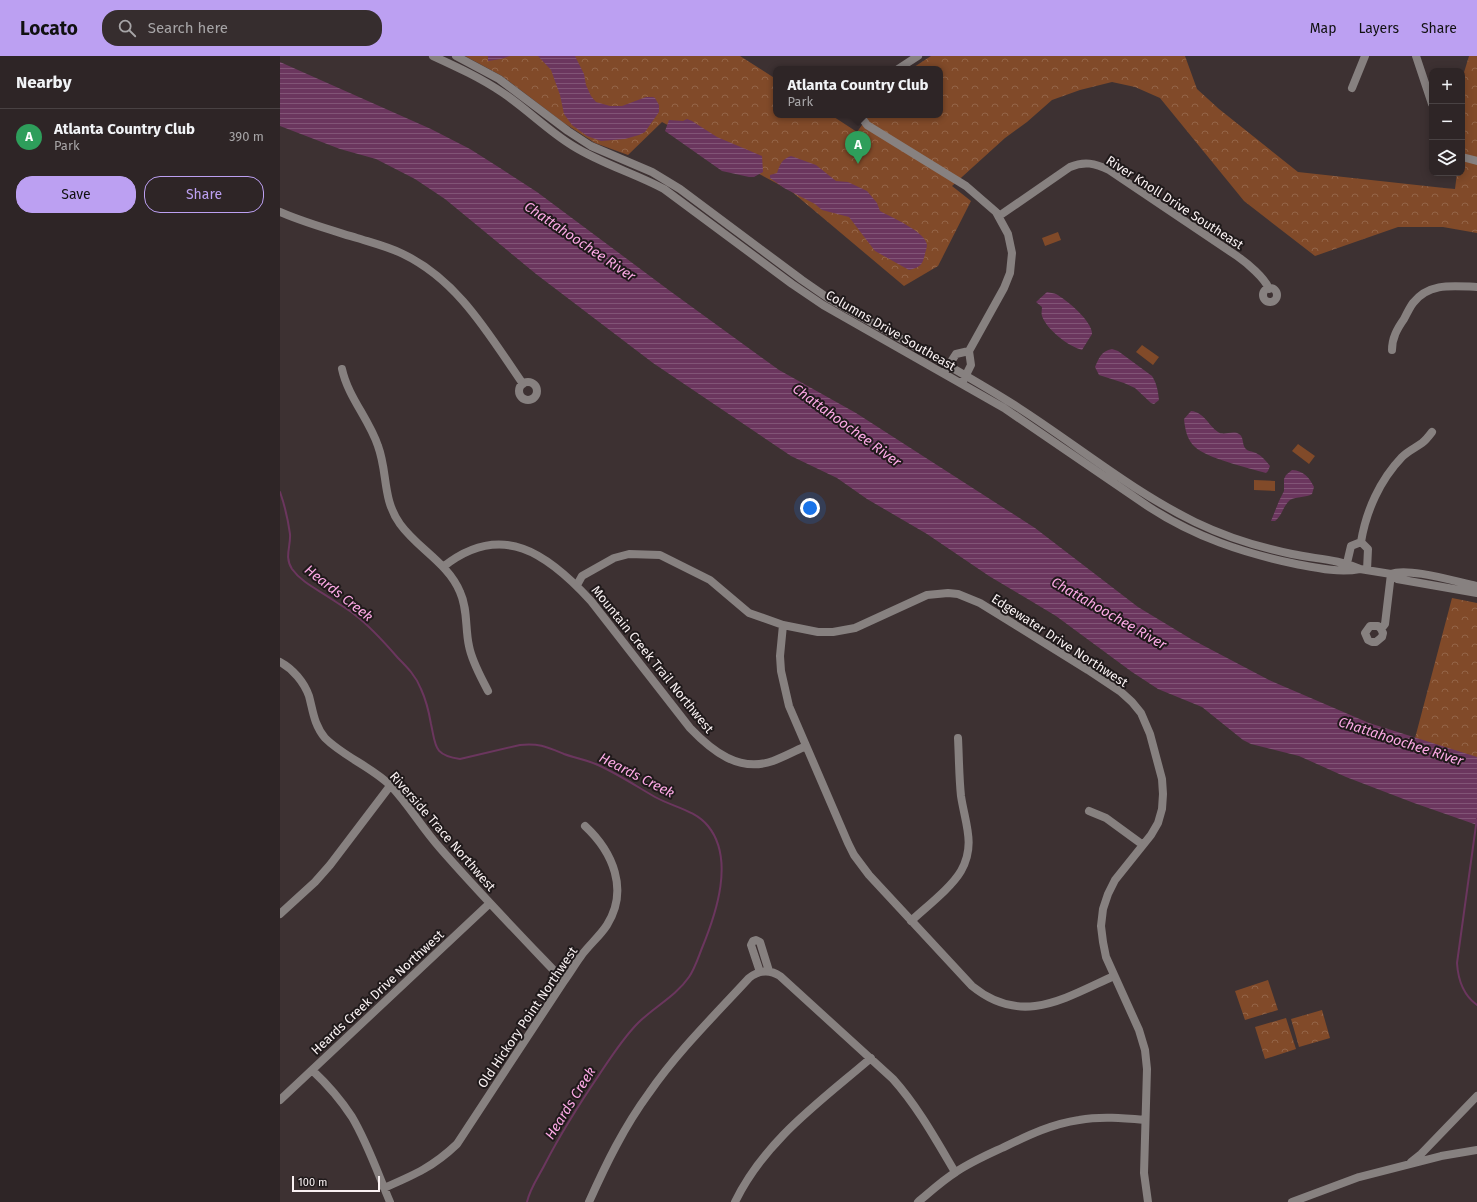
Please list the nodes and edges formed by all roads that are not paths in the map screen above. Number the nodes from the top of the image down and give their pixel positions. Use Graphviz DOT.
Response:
graph roads {
  1 [pos="433,56"];
  2 [pos="456,56"];
  3 [pos="918,56"];
  4 [pos="1365,56"];
  5 [pos="1416,56"];
  6 [pos="903,66"];
  7 [pos="1352,88"];
  8 [pos="1429,95"];
  9 [pos="862,118"];
  10 [pos="1465,158"];
  11 [pos="1477,161"];
  12 [pos="280,212"];
  13 [pos="999,216"];
  14 [pos="1477,287"];
  15 [pos="1269,289"];
  16 [pos="1392,350"];
  17 [pos="969,351"];
  18 [pos="948,367"];
  19 [pos="342,369"];
  20 [pos="944,374"];
  21 [pos="964,380"];
  22 [pos="522,384"];
  23 [pos="1432,432"];
  24 [pos="1361,542"];
  25 [pos="1347,563"];
  26 [pos="443,567"];
  27 [pos="1363,570"];
  28 [pos="1391,574"];
  29 [pos="577,585"];
  30 [pos="1477,586"];
  31 [pos="1477,593"];
  32 [pos="783,625"];
  33 [pos="1381,629"];
  34 [pos="280,662"];
  35 [pos="488,691"];
  36 [pos="958,738"];
  37 [pos="806,746"];
  38 [pos="390,786"];
  39 [pos="1089,811"];
  40 [pos="584,826"];
  41 [pos="1143,845"];
  42 [pos="490,902"];
  43 [pos="280,914"];
  44 [pos="911,921"];
  45 [pos="769,971"];
  46 [pos="760,972"];
  47 [pos="1114,976"];
  48 [pos="564,981"];
  49 [pos="871,1058"];
  50 [pos="312,1070"];
  51 [pos="1477,1096"];
  52 [pos="280,1100"];
  53 [pos="1145,1120"];
  54 [pos="1477,1150"];
  55 [pos="1406,1164"];
  56 [pos="955,1172"];
  57 [pos="384,1188"];
  58 [pos="390,1202"];
  59 [pos="589,1202"];
  60 [pos="736,1202"];
  61 [pos="918,1202"];
  62 [pos="1148,1202"];
  63 [pos="1292,1202"];
  1 -- 20 [label="street, Columns Drive Southeast"];
  2 -- 18 [label="street, Columns Drive Southeast"];
  3 -- 6 [label="street"];
  4 -- 7 [label="street"];
  5 -- 8 [label="street"];
  9 -- 13 [label="street"];
  10 -- 11 [label="street"];
  12 -- 22 [label="street"];
  13 -- 15 [label="street, River Knoll Drive Southeast"];
  13 -- 17 [label="street"];
  14 -- 16 [label="street"];
  17 -- 18 [label="street"];
  17 -- 21 [label="street"];
  18 -- 20 [label="street"];
  18 -- 21 [label="street, Columns Drive Southeast"];
  19 -- 26 [label="street"];
  20 -- 21 [label="street, Columns Drive Southeast"];
  21 -- 25 [label="street, Columns Drive Southeast"];
  21 -- 27 [label="street, Columns Drive Southeast"];
  23 -- 24 [label="street"];
  24 -- 25 [label="street"];
  24 -- 27 [label="street"];
  25 -- 27 [label="street, Columns Drive Southeast"];
  26 -- 29 [label="street, Mountain Creek Trail Northwest"];
  26 -- 35 [label="street"];
  27 -- 28 [label="street, Columns Drive Southeast"];
  28 -- 30 [label="street, Columns Drive Southeast"];
  28 -- 31 [label="street, Columns Drive Southeast"];
  28 -- 33 [label="street"];
  29 -- 32 [label="street, Edgewater Drive Northwest"];
  29 -- 37 [label="street, Mountain Creek Trail Northwest"];
  32 -- 37 [label="street"];
  32 -- 41 [label="street, Edgewater Drive Northwest"];
  34 -- 38 [label="street, Riverside Trace Northwest"];
  36 -- 44 [label="street"];
  37 -- 44 [label="street"];
  38 -- 42 [label="street, Riverside Trace Northwest"];
  38 -- 43 [label="street"];
  39 -- 41 [label="street"];
  40 -- 48 [label="street, Old Hickory Point Northwest"];
  41 -- 47 [label="street, Edgewater Drive Northwest"];
  42 -- 48 [label="street, Riverside Trace Northwest"];
  42 -- 50 [label="street, Heards Creek Drive Northwest"];
  44 -- 47 [label="street"];
  45 -- 46 [label="street"];
  45 -- 46 [label="street"];
  45 -- 49 [label="street"];
  46 -- 59 [label="street"];
  47 -- 53 [label="street, Edgewater Drive Northwest"];
  48 -- 57 [label="street, Old Hickory Point Northwest"];
  49 -- 56 [label="street"];
  49 -- 60 [label="street"];
  50 -- 52 [label="street, Heards Creek Drive Northwest"];
  50 -- 57 [label="street"];
  51 -- 55 [label="street"];
  53 -- 56 [label="street"];
  53 -- 62 [label="street, Edgewater Drive Northwest"];
  54 -- 55 [label="street"];
  55 -- 63 [label="street"];
  56 -- 61 [label="street"];
  57 -- 58 [label="street"];
}
